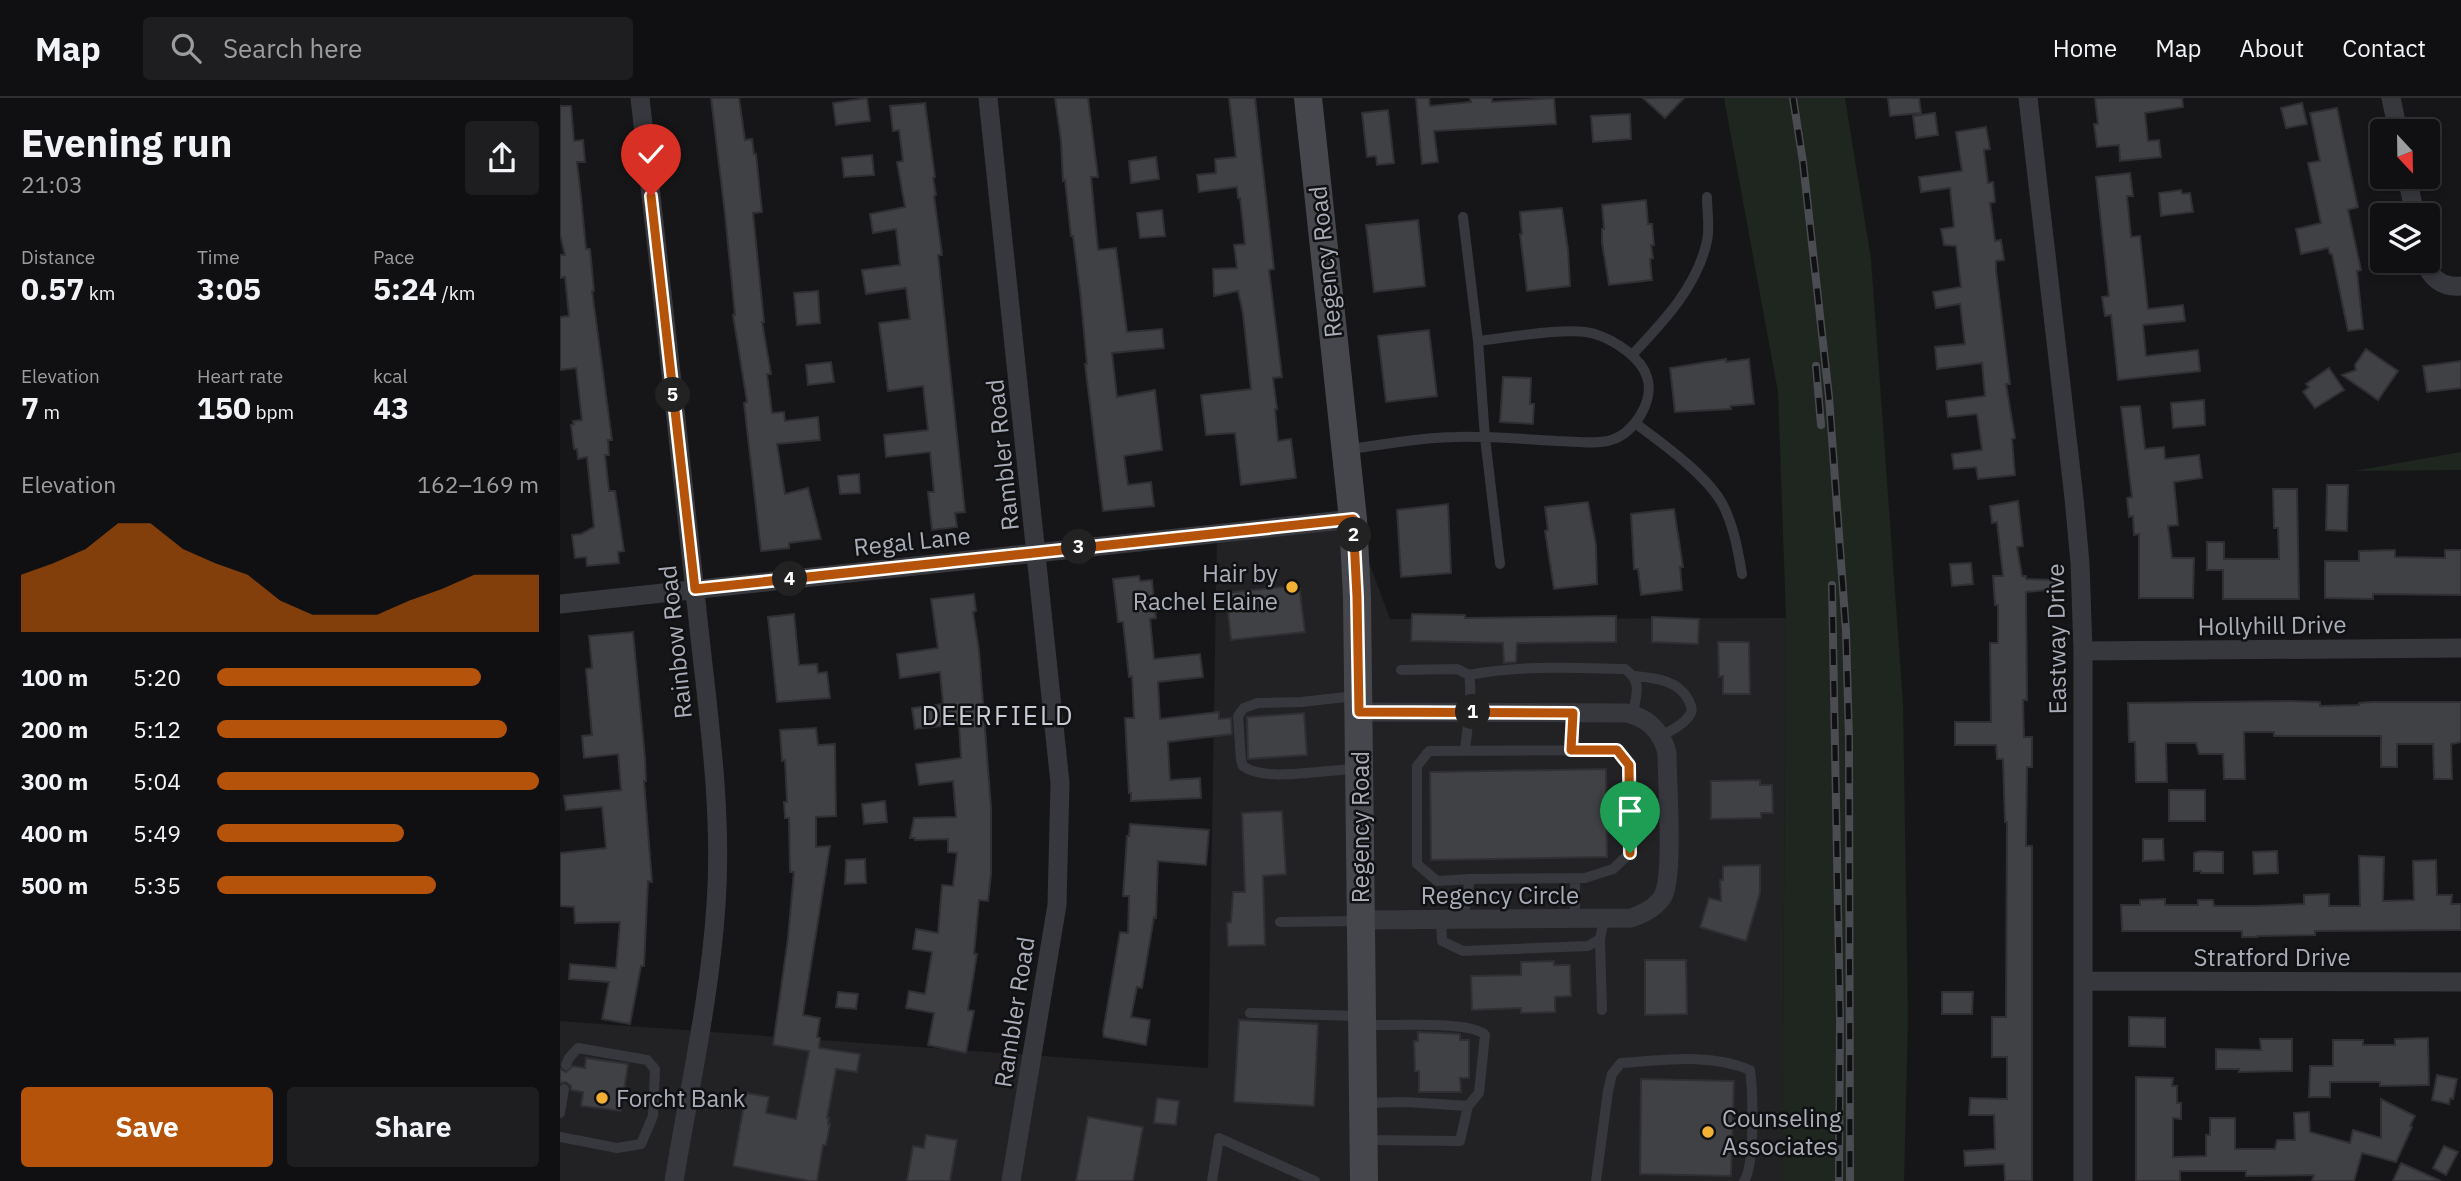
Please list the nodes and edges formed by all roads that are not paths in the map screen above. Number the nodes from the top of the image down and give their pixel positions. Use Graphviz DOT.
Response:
graph roads {
  1 [pos="640,98"];
  2 [pos="988,98"];
  3 [pos="1308,98"];
  4 [pos="2028,98"];
  5 [pos="2391,98"];
  6 [pos="2395,119"];
  7 [pos="1707,197"];
  8 [pos="1462,217"];
  9 [pos="2430,273"];
  10 [pos="2461,286"];
  11 [pos="1478,341"];
  12 [pos="1632,355"];
  13 [pos="1636,423"];
  14 [pos="1485,438"];
  15 [pos="1345,449"];
  16 [pos="1353,519"];
  17 [pos="1037,552"];
  18 [pos="1500,564"];
  19 [pos="1742,574"];
  20 [pos="695,589"];
  21 [pos="560,604"];
  22 [pos="2461,648"];
  23 [pos="2083,651"];
  24 [pos="1401,670"];
  25 [pos="1469,675"];
  26 [pos="1634,676"];
  27 [pos="1359,703"];
  28 [pos="1467,712"];
  29 [pos="1573,713"];
  30 [pos="1633,714"];
  31 [pos="1661,736"];
  32 [pos="1571,750"];
  33 [pos="1465,751"];
  34 [pos="1360,768"];
  35 [pos="1575,878"];
  36 [pos="1470,879"];
  37 [pos="1576,919"];
  38 [pos="1604,919"];
  39 [pos="1361,920"];
  40 [pos="1441,920"];
  41 [pos="1463,920"];
  42 [pos="1280,922"];
  43 [pos="1600,939"];
  44 [pos="2083,981"];
  45 [pos="2461,982"];
  46 [pos="1602,1010"];
  47 [pos="1250,1013"];
  48 [pos="1362,1021"];
  49 [pos="566,1065"];
  50 [pos="564,1089"];
  51 [pos="1363,1103"];
  52 [pos="1468,1106"];
  53 [pos="560,1113"];
  54 [pos="560,1137"];
  55 [pos="1364,1140"];
  56 [pos="674,1181"];
  57 [pos="1011,1181"];
  58 [pos="1212,1181"];
  59 [pos="1315,1181"];
  60 [pos="1364,1181"];
  61 [pos="1596,1181"];
  62 [pos="1744,1181"];
  63 [pos="2082,1181"];
  1 -- 20 [label="street, Rainbow Road"];
  2 -- 17 [label="street, Rambler Road"];
  3 -- 15 [label="street, Regency Road"];
  4 -- 23 [label="street, Eastway Drive"];
  5 -- 6 [label="street"];
  7 -- 12 [label="lane"];
  8 -- 11 [label="lane"];
  9 -- 10 [label="street"];
  11 -- 12 [label="lane"];
  11 -- 14 [label="lane"];
  12 -- 13 [label="lane"];
  13 -- 14 [label="lane"];
  13 -- 19 [label="lane"];
  14 -- 15 [label="lane"];
  14 -- 18 [label="lane"];
  15 -- 16 [label="street, Regency Road"];
  16 -- 17 [label="street, Regal Lane"];
  16 -- 27 [label="street, Regency Road"];
  17 -- 20 [label="street, Regal Lane"];
  17 -- 57 [label="street, Rambler Road"];
  20 -- 21 [label="street, Regal Lane"];
  20 -- 56 [label="street, Rainbow Road"];
  22 -- 23 [label="street, Hollyhill Drive"];
  23 -- 44 [label="street, Eastway Drive"];
  24 -- 25 [label="lane"];
  25 -- 26 [label="lane"];
  25 -- 28 [label="lane"];
  26 -- 30 [label="lane"];
  26 -- 31 [label="lane"];
  27 -- 28 [label="street"];
  27 -- 34 [label="street, Regency Road"];
  27 -- 34 [label="lane"];
  28 -- 29 [label="street"];
  28 -- 33 [label="lane"];
  29 -- 30 [label="street"];
  29 -- 32 [label="lane"];
  30 -- 31 [label="street"];
  31 -- 38 [label="street, Regency Circle"];
  32 -- 33 [label="lane"];
  32 -- 35 [label="lane"];
  33 -- 36 [label="lane"];
  34 -- 39 [label="street, Regency Road"];
  35 -- 36 [label="lane"];
  35 -- 37 [label="lane"];
  36 -- 41 [label="lane"];
  37 -- 38 [label="street, Regency Circle"];
  37 -- 41 [label="street, Regency Circle"];
  38 -- 43 [label="lane"];
  39 -- 40 [label="street, Regency Circle"];
  39 -- 42 [label="lane"];
  39 -- 48 [label="street, Regency Road"];
  40 -- 41 [label="street, Regency Circle"];
  40 -- 43 [label="lane"];
  43 -- 46 [label="lane"];
  44 -- 45 [label="street, Stratford Drive"];
  44 -- 63 [label="street, Eastway Drive"];
  47 -- 48 [label="lane"];
  48 -- 51 [label="street, Regency Road"];
  48 -- 52 [label="lane"];
  49 -- 54 [label="lane"];
  50 -- 53 [label="lane"];
  51 -- 52 [label="lane"];
  51 -- 55 [label="street, Regency Road"];
  52 -- 55 [label="lane"];
  55 -- 60 [label="street, Regency Road"];
  58 -- 59 [label="lane"];
  61 -- 62 [label="lane"];
}
